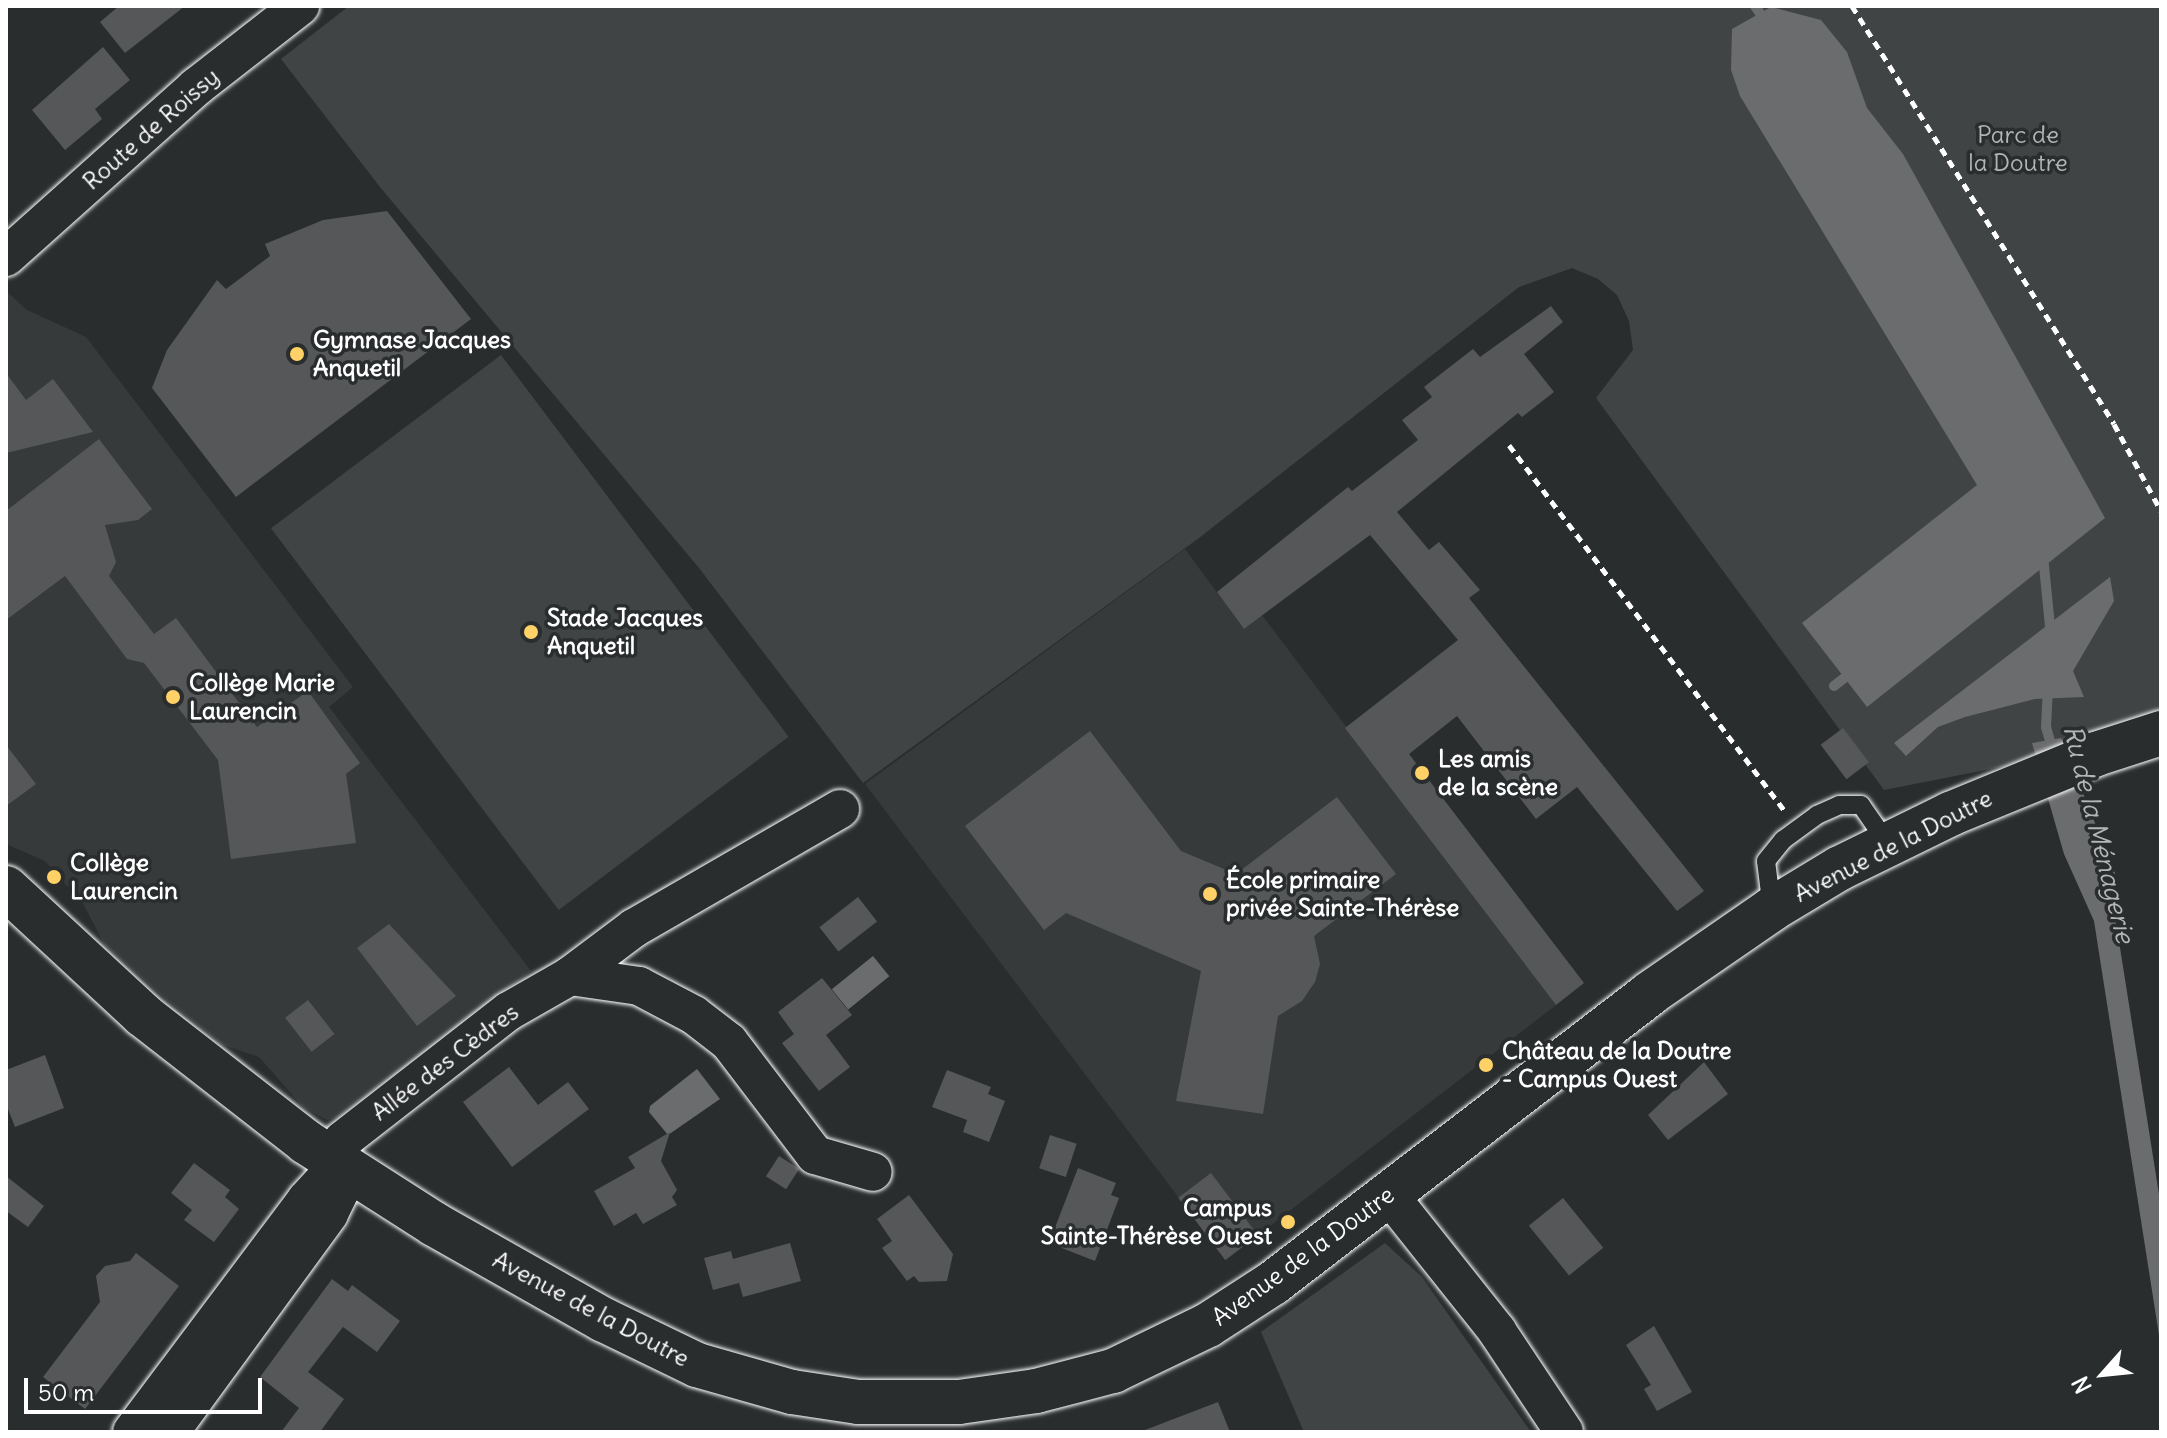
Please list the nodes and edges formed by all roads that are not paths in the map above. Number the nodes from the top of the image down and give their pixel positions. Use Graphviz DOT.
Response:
graph roads {
  1 [pos="300,6"];
  2 [pos="6,257"];
  3 [pos="2161,733"];
  4 [pos="840,809"];
  5 [pos="1888,844"];
  6 [pos="6,888"];
  7 [pos="1772,909"];
  8 [pos="634,928"];
  9 [pos="570,976"];
  10 [pos="639,986"];
  11 [pos="339,1164"];
  12 [pos="873,1172"];
  13 [pos="1389,1195"];
  14 [pos="132,1432"];
  15 [pos="170,1432"];
  16 [pos="1564,1432"];
  1 -- 2 [label="street, Route de Roissy"];
  3 -- 5 [label="main road, Avenue de la Doutre"];
  4 -- 8 [label="street, Allée des Cèdres"];
  5 -- 7 [label="main road, Avenue de la Doutre"];
  5 -- 7 [label="lane"];
  6 -- 11 [label="main road, Avenue de la Doutre"];
  7 -- 13 [label="main road, Avenue de la Doutre"];
  8 -- 9 [label="street, Allée des Cèdres"];
  8 -- 10 [label="street"];
  9 -- 10 [label="street"];
  9 -- 11 [label="street, Allée des Cèdres"];
  10 -- 12 [label="street"];
  11 -- 13 [label="main road, Avenue de la Doutre"];
  11 -- 14 [label="street"];
  11 -- 15 [label="street"];
  13 -- 16 [label="street"];
}
